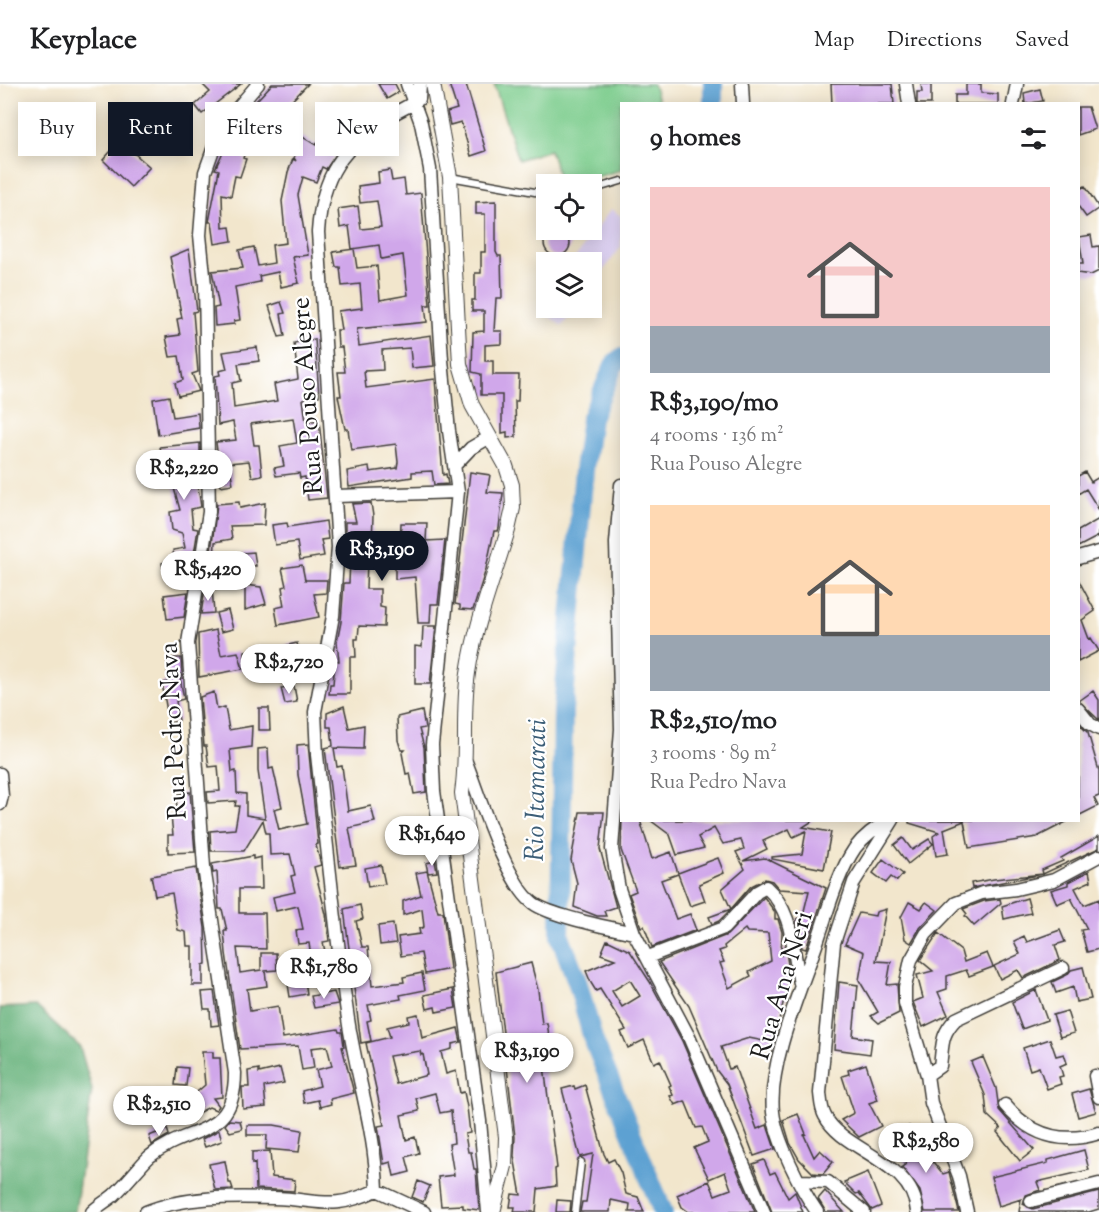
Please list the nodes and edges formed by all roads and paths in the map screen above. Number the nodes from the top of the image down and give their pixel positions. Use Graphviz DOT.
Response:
graph roads {
  1 [pos="258,84"];
  2 [pos="407,84"];
  3 [pos="433,84"];
  4 [pos="742,84"];
  5 [pos="906,84"];
  6 [pos="1017,84"];
  7 [pos="418,93"];
  8 [pos="742,102"];
  9 [pos="909,102"];
  10 [pos="1013,102"];
  11 [pos="450,177"];
  12 [pos="620,181"];
  13 [pos="602,187"];
  14 [pos="536,192"];
  15 [pos="490,437"];
  16 [pos="454,466"];
  17 [pos="458,492"];
  18 [pos="336,496"];
  19 [pos="620,514"];
  20 [pos="619,542"];
  21 [pos="1099,552"];
  22 [pos="1080,557"];
  23 [pos="619,570"];
  24 [pos="620,653"];
  25 [pos="1080,712"];
  26 [pos="1099,729"];
  27 [pos="620,760"];
  28 [pos="466,762"];
  29 [pos="0,774"];
  30 [pos="0,804"];
  31 [pos="888,822"];
  32 [pos="891,822"];
  33 [pos="1099,856"];
  34 [pos="634,933"];
  35 [pos="648,957"];
  36 [pos="1063,968"];
  37 [pos="800,983"];
  38 [pos="927,1075"];
  39 [pos="1095,1076"];
  40 [pos="1099,1097"];
  41 [pos="1005,1105"];
  42 [pos="1099,1133"];
  43 [pos="581,1162"];
  44 [pos="801,1181"];
  45 [pos="1099,1184"];
  46 [pos="377,1191"];
  47 [pos="1031,1201"];
  48 [pos="92,1212"];
  49 [pos="146,1212"];
  50 [pos="424,1212"];
  51 [pos="488,1212"];
  52 [pos="493,1212"];
  53 [pos="575,1212"];
  54 [pos="764,1212"];
  55 [pos="817,1212"];
  56 [pos="864,1212"];
  57 [pos="917,1212"];
  58 [pos="967,1212"];
  1 -- 48 [label="street, Rua Pedro Nava"];
  2 -- 7 [label="street"];
  3 -- 11 [label="street"];
  4 -- 8 [label="street"];
  5 -- 9 [label="street"];
  6 -- 10 [label="street"];
  7 -- 16 [label="street"];
  7 -- 18 [label="street, Rua Pouso Alegre"];
  11 -- 14 [label="lane"];
  11 -- 15 [label="street"];
  12 -- 13 [label="lane"];
  15 -- 16 [label="street"];
  15 -- 28 [label="street"];
  16 -- 17 [label="street"];
  17 -- 18 [label="street"];
  17 -- 51 [label="street"];
  18 -- 46 [label="street, Rua Pouso Alegre"];
  19 -- 20 [label="street"];
  20 -- 23 [label="street"];
  21 -- 22 [label="street"];
  23 -- 24 [label="street"];
  25 -- 26 [label="street"];
  27 -- 34 [label="street"];
  28 -- 34 [label="street"];
  28 -- 52 [label="street"];
  29 -- 30 [label="street"];
  31 -- 37 [label="street, Rua Ana Neri"];
  32 -- 57 [label="street"];
  33 -- 38 [label="street"];
  34 -- 35 [label="street"];
  35 -- 37 [label="street"];
  35 -- 54 [label="street"];
  36 -- 38 [label="street"];
  37 -- 44 [label="street, Rua Ana Neri"];
  38 -- 58 [label="street"];
  39 -- 40 [label="street"];
  41 -- 42 [label="street"];
  43 -- 53 [label="lane"];
  44 -- 55 [label="street, Rua Ana Neri"];
  44 -- 56 [label="street"];
  45 -- 47 [label="street"];
  46 -- 49 [label="street"];
  46 -- 50 [label="street"];
}
